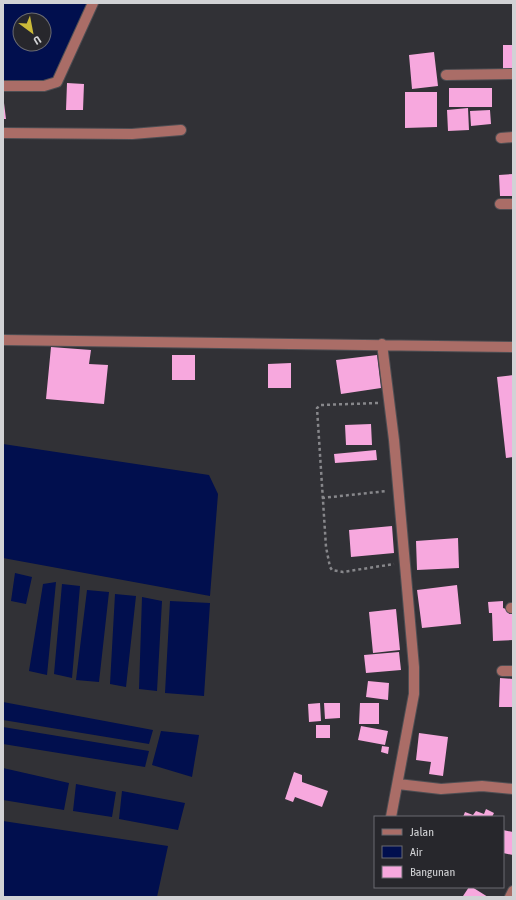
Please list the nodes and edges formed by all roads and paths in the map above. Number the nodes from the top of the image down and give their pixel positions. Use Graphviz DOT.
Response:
graph roads {
  1 [pos="93,3"];
  2 [pos="446,74"];
  3 [pos="513,74"];
  4 [pos="3,86"];
  5 [pos="181,130"];
  6 [pos="3,133"];
  7 [pos="501,138"];
  8 [pos="513,138"];
  9 [pos="500,204"];
  10 [pos="513,204"];
  11 [pos="3,340"];
  12 [pos="382,344"];
  13 [pos="513,346"];
  14 [pos="389,403"];
  15 [pos="399,490"];
  16 [pos="322,498"];
  17 [pos="404,562"];
  18 [pos="502,671"];
  19 [pos="513,671"];
  20 [pos="398,784"];
  21 [pos="513,789"];
  22 [pos="391,816"];
  23 [pos="513,892"];
  24 [pos="510,897"];
  1 -- 4 [label="street"];
  2 -- 3 [label="street"];
  5 -- 6 [label="street"];
  7 -- 8 [label="street"];
  9 -- 10 [label="street"];
  11 -- 12 [label="street"];
  12 -- 13 [label="street"];
  12 -- 14 [label="street"];
  14 -- 15 [label="street"];
  14 -- 16 [label="path"];
  15 -- 16 [label="path"];
  15 -- 17 [label="street"];
  16 -- 17 [label="path"];
  17 -- 20 [label="street"];
  18 -- 19 [label="street"];
  20 -- 21 [label="street"];
  20 -- 22 [label="street"];
  23 -- 24 [label="street"];
}
